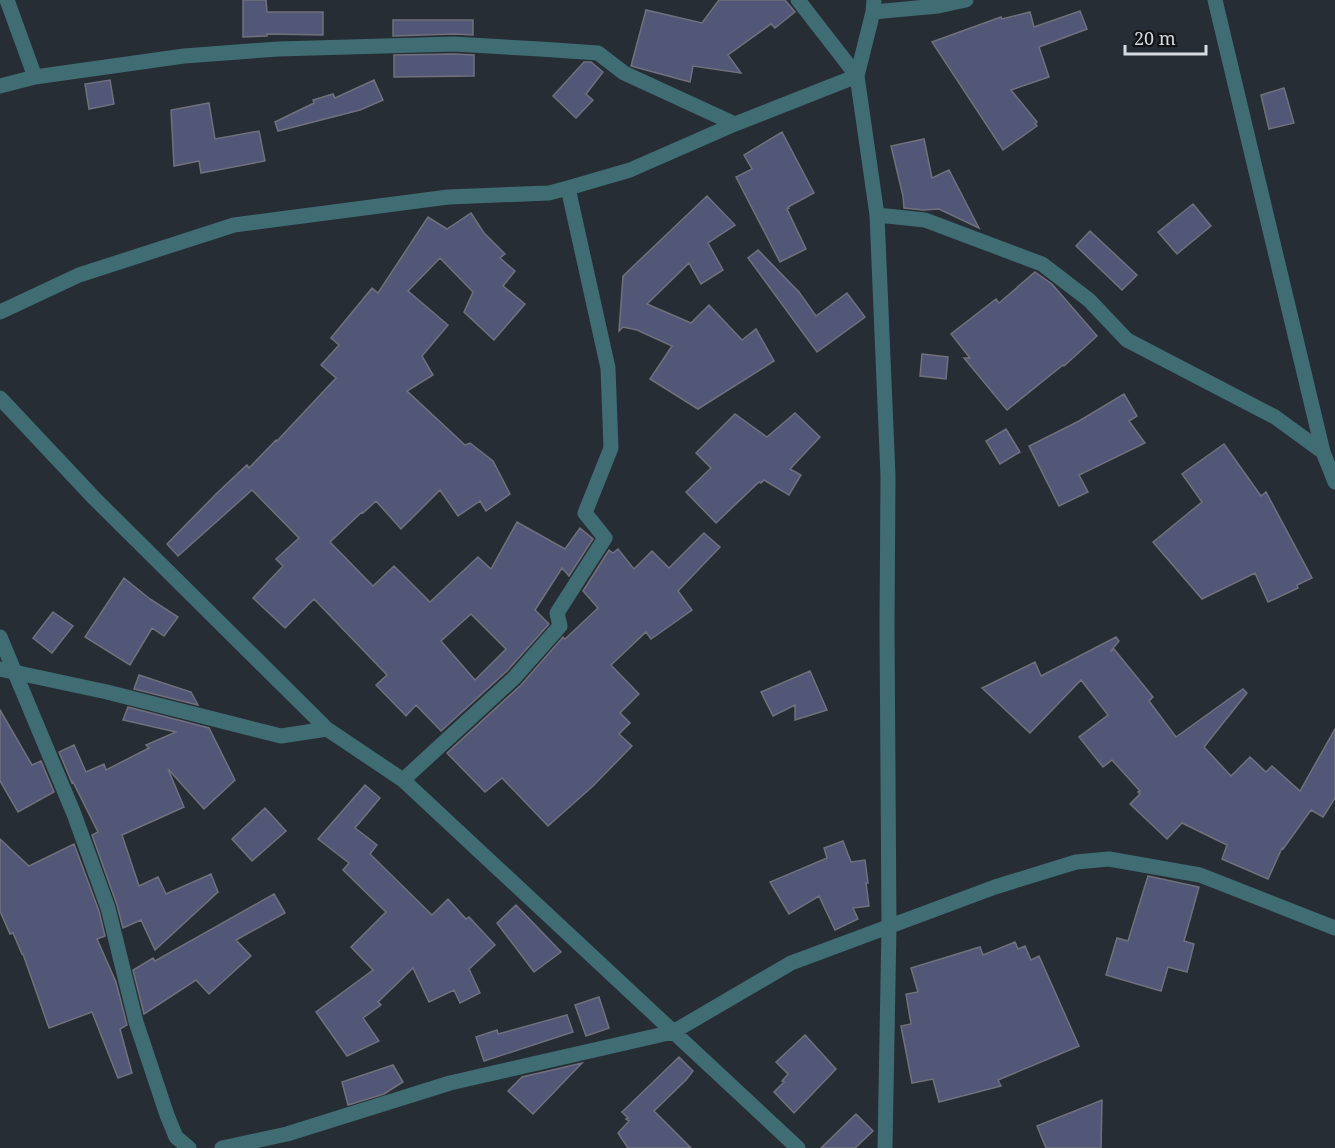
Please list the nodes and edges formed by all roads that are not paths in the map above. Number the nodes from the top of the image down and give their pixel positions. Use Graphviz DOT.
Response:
graph roads {
  1 [pos="7,0"];
  2 [pos="798,0"];
  3 [pos="966,0"];
  4 [pos="1215,0"];
  5 [pos="873,6"];
  6 [pos="35,76"];
  7 [pos="857,76"];
  8 [pos="0,86"];
  9 [pos="735,124"];
  10 [pos="568,188"];
  11 [pos="878,215"];
  12 [pos="0,312"];
  13 [pos="0,398"];
  14 [pos="1323,452"];
  15 [pos="1335,483"];
  16 [pos="0,637"];
  17 [pos="7,671"];
  18 [pos="327,729"];
  19 [pos="403,780"];
  20 [pos="889,926"];
  21 [pos="1335,928"];
  22 [pos="673,1032"];
  23 [pos="189,1148"];
  24 [pos="222,1148"];
  25 [pos="798,1148"];
  26 [pos="885,1148"];
  1 -- 6 [label="street"];
  2 -- 7 [label="street"];
  3 -- 5 [label="street"];
  4 -- 14 [label="street"];
  5 -- 7 [label="street"];
  6 -- 8 [label="street"];
  6 -- 9 [label="street"];
  7 -- 9 [label="street"];
  7 -- 11 [label="street"];
  9 -- 10 [label="street"];
  10 -- 12 [label="street"];
  10 -- 19 [label="street"];
  11 -- 14 [label="street"];
  11 -- 20 [label="street"];
  13 -- 18 [label="street"];
  14 -- 15 [label="street"];
  16 -- 17 [label="street"];
  17 -- 18 [label="street"];
  17 -- 23 [label="street"];
  18 -- 19 [label="street"];
  19 -- 22 [label="street"];
  20 -- 21 [label="street"];
  20 -- 22 [label="street"];
  20 -- 26 [label="street"];
  22 -- 24 [label="street"];
  22 -- 25 [label="street"];
}
